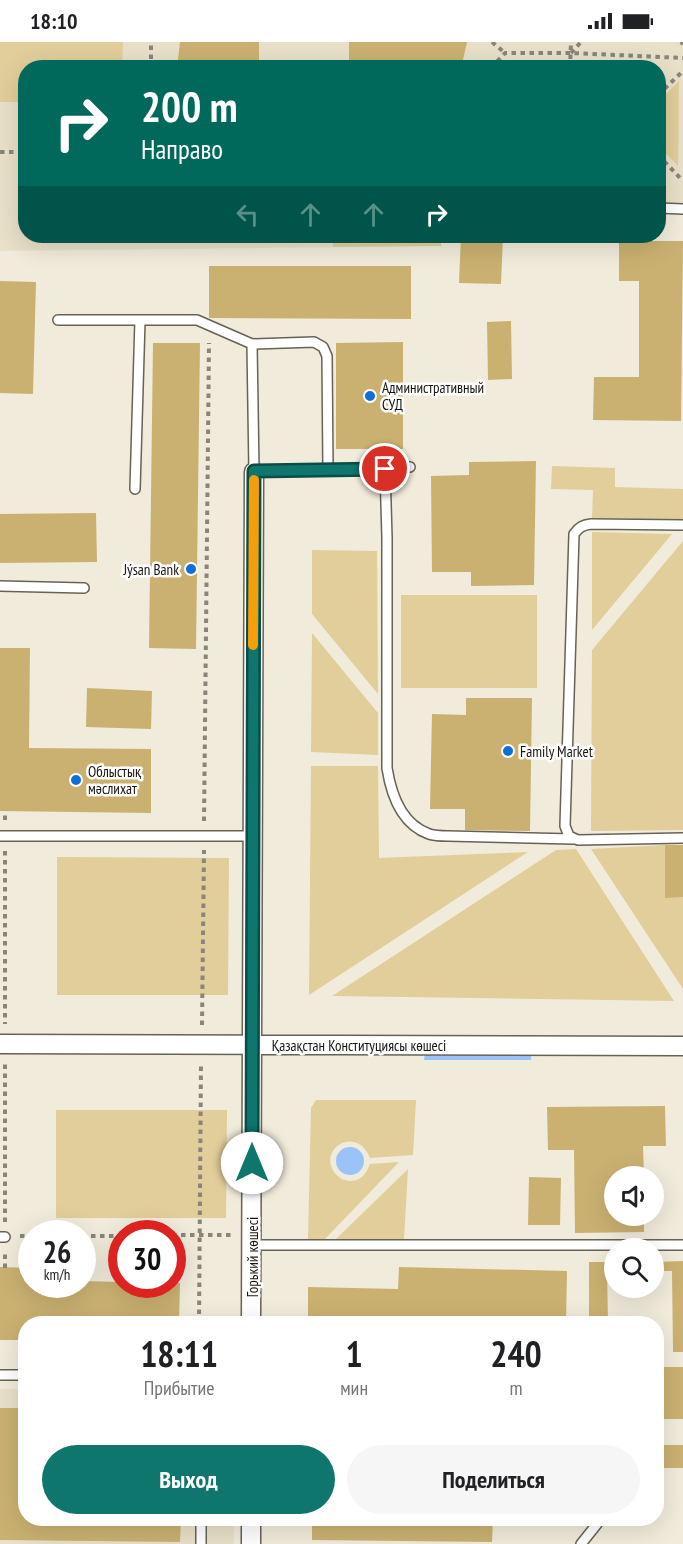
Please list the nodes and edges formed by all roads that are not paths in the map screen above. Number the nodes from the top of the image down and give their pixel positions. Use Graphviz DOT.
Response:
graph roads {
  1 [pos="666,208"];
  2 [pos="683,209"];
  3 [pos="58,320"];
  4 [pos="140,320"];
  5 [pos="252,344"];
  6 [pos="410,467"];
  7 [pos="385,469"];
  8 [pos="328,470"];
  9 [pos="254,471"];
  10 [pos="135,489"];
  11 [pos="683,525"];
  12 [pos="0,586"];
  13 [pos="84,588"];
  14 [pos="0,836"];
  15 [pos="253,836"];
  16 [pos="683,838"];
  17 [pos="573,839"];
  18 [pos="0,1044"];
  19 [pos="252,1045"];
  20 [pos="683,1046"];
  21 [pos="252,1240"];
  22 [pos="683,1245"];
  23 [pos="251,1316"];
  24 [pos="0,1375"];
  25 [pos="18,1375"];
  26 [pos="201,1526"];
  27 [pos="251,1526"];
  28 [pos="595,1526"];
  29 [pos="201,1544"];
  30 [pos="251,1544"];
  31 [pos="581,1544"];
  1 -- 2 [label="lane"];
  3 -- 4 [label="lane"];
  4 -- 5 [label="lane"];
  4 -- 10 [label="lane"];
  5 -- 8 [label="lane"];
  5 -- 9 [label="lane"];
  6 -- 7 [label="lane"];
  7 -- 8 [label="lane"];
  7 -- 17 [label="lane"];
  8 -- 9 [label="lane"];
  9 -- 15 [label="street, Горький көшесі"];
  11 -- 17 [label="lane"];
  12 -- 13 [label="lane"];
  14 -- 15 [label="lane"];
  15 -- 19 [label="street, Горький көшесі"];
  16 -- 17 [label="lane"];
  18 -- 19 [label="street, Қазақстан Конституциясы көшесі"];
  19 -- 20 [label="street, Қазақстан Конституциясы көшесі"];
  19 -- 21 [label="street, Горький көшесі"];
  21 -- 22 [label="lane"];
  21 -- 23 [label="street, Горький көшесі"];
  24 -- 25 [label="lane"];
  26 -- 29 [label="lane"];
  27 -- 30 [label="street"];
  28 -- 31 [label="lane"];
}
